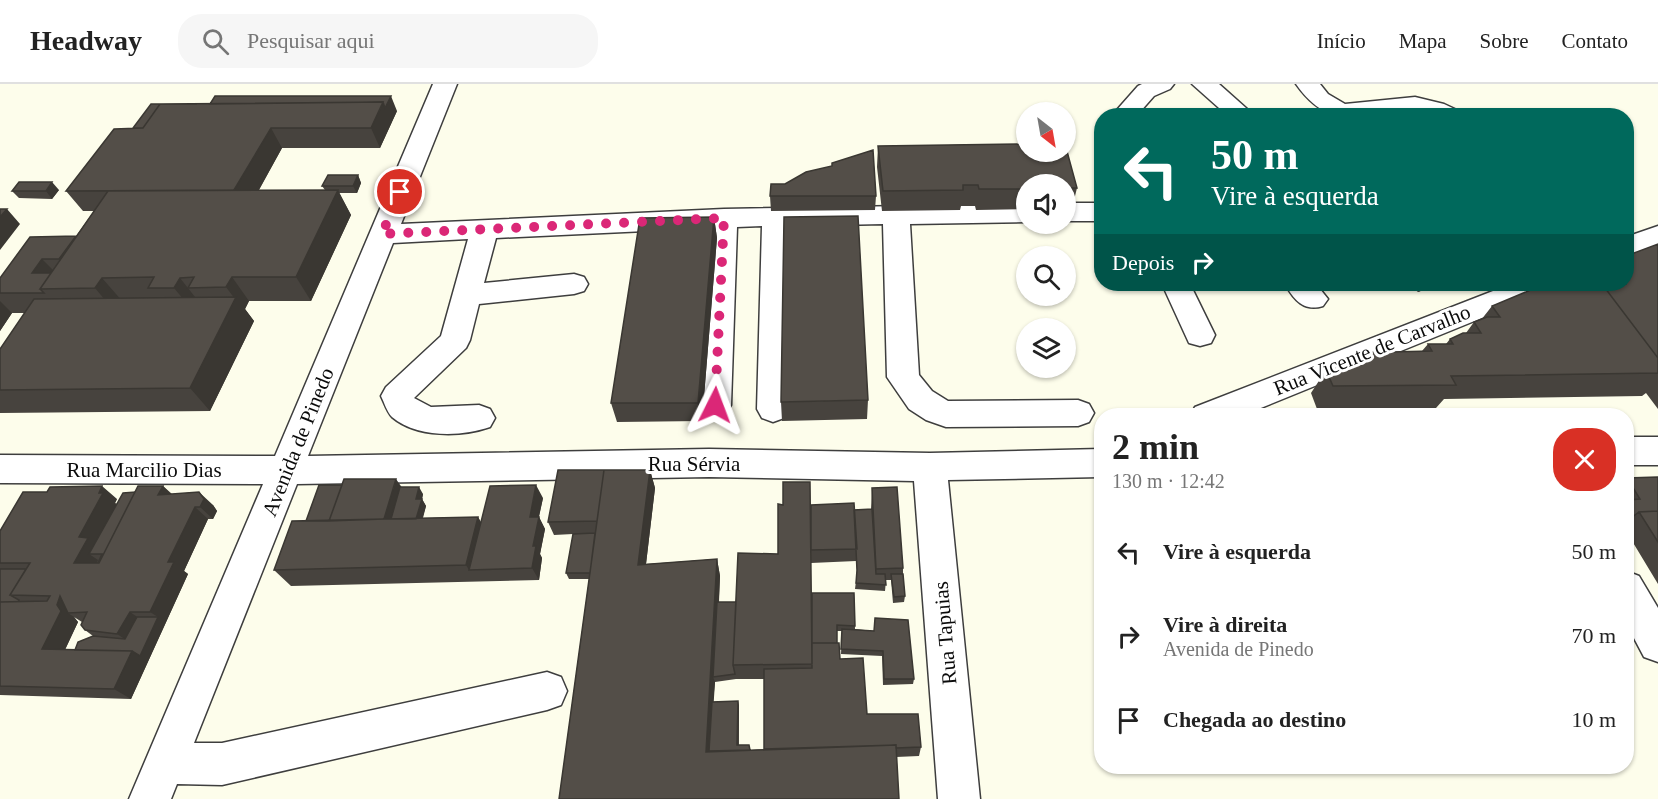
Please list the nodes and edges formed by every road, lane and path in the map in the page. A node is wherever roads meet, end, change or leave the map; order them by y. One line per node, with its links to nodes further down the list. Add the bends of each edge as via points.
1 (445, 84): 17 (street, Avenida de Pinedo)
2 (1162, 84): 5 (street, via 1146,91)
3 (1204, 84): 6 (street)
4 (1308, 84): 7 (street)
5 (1131, 108)
6 (1233, 108)
7 (1331, 108)
8 (1386, 108): 9 (street, via 1408,104)
9 (1433, 108)
10 (1076, 212): 11 (street)
11 (1094, 212)
12 (1016, 213): 13 (street)
13 (896, 215): 14 (street); 28 (street, via 903,377 917,398 946,414)
14 (776, 217): 15 (street); 27 (street)
15 (724, 218): 16 (street); 25 (street)
16 (483, 230): 17 (street); 23 (street)
17 (382, 234): 35 (street, Avenida de Pinedo)
18 (1658, 235): 19 (street)
19 (1634, 245)
20 (574, 284): 23 (street)
21 (1179, 291): 24 (street)
22 (1520, 291): 26 (street, Rua Vicente de Carvalho)
23 (469, 295): 29 (street, via 455,340 447,351 407,382 397,396 402,407 427,420)
24 (1200, 334)
25 (715, 405)
26 (1226, 408)
27 (772, 409)
28 (1078, 413)
29 (479, 418)
30 (1634, 451): 31 (street)
31 (1658, 451)
32 (1094, 463): 33 (street, Rua Sérvia)
33 (930, 467): 35 (street, Rua Sérvia, via 709,463); 40 (street, Rua Tapuias)
34 (0, 469): 35 (street, Rua Marcilio Dias)
35 (288, 470): 39 (street, Avenida de Pinedo)
36 (1634, 602): 37 (street)
37 (1658, 644)
38 (547, 690): 39 (street)
39 (157, 781)
40 (959, 799)

